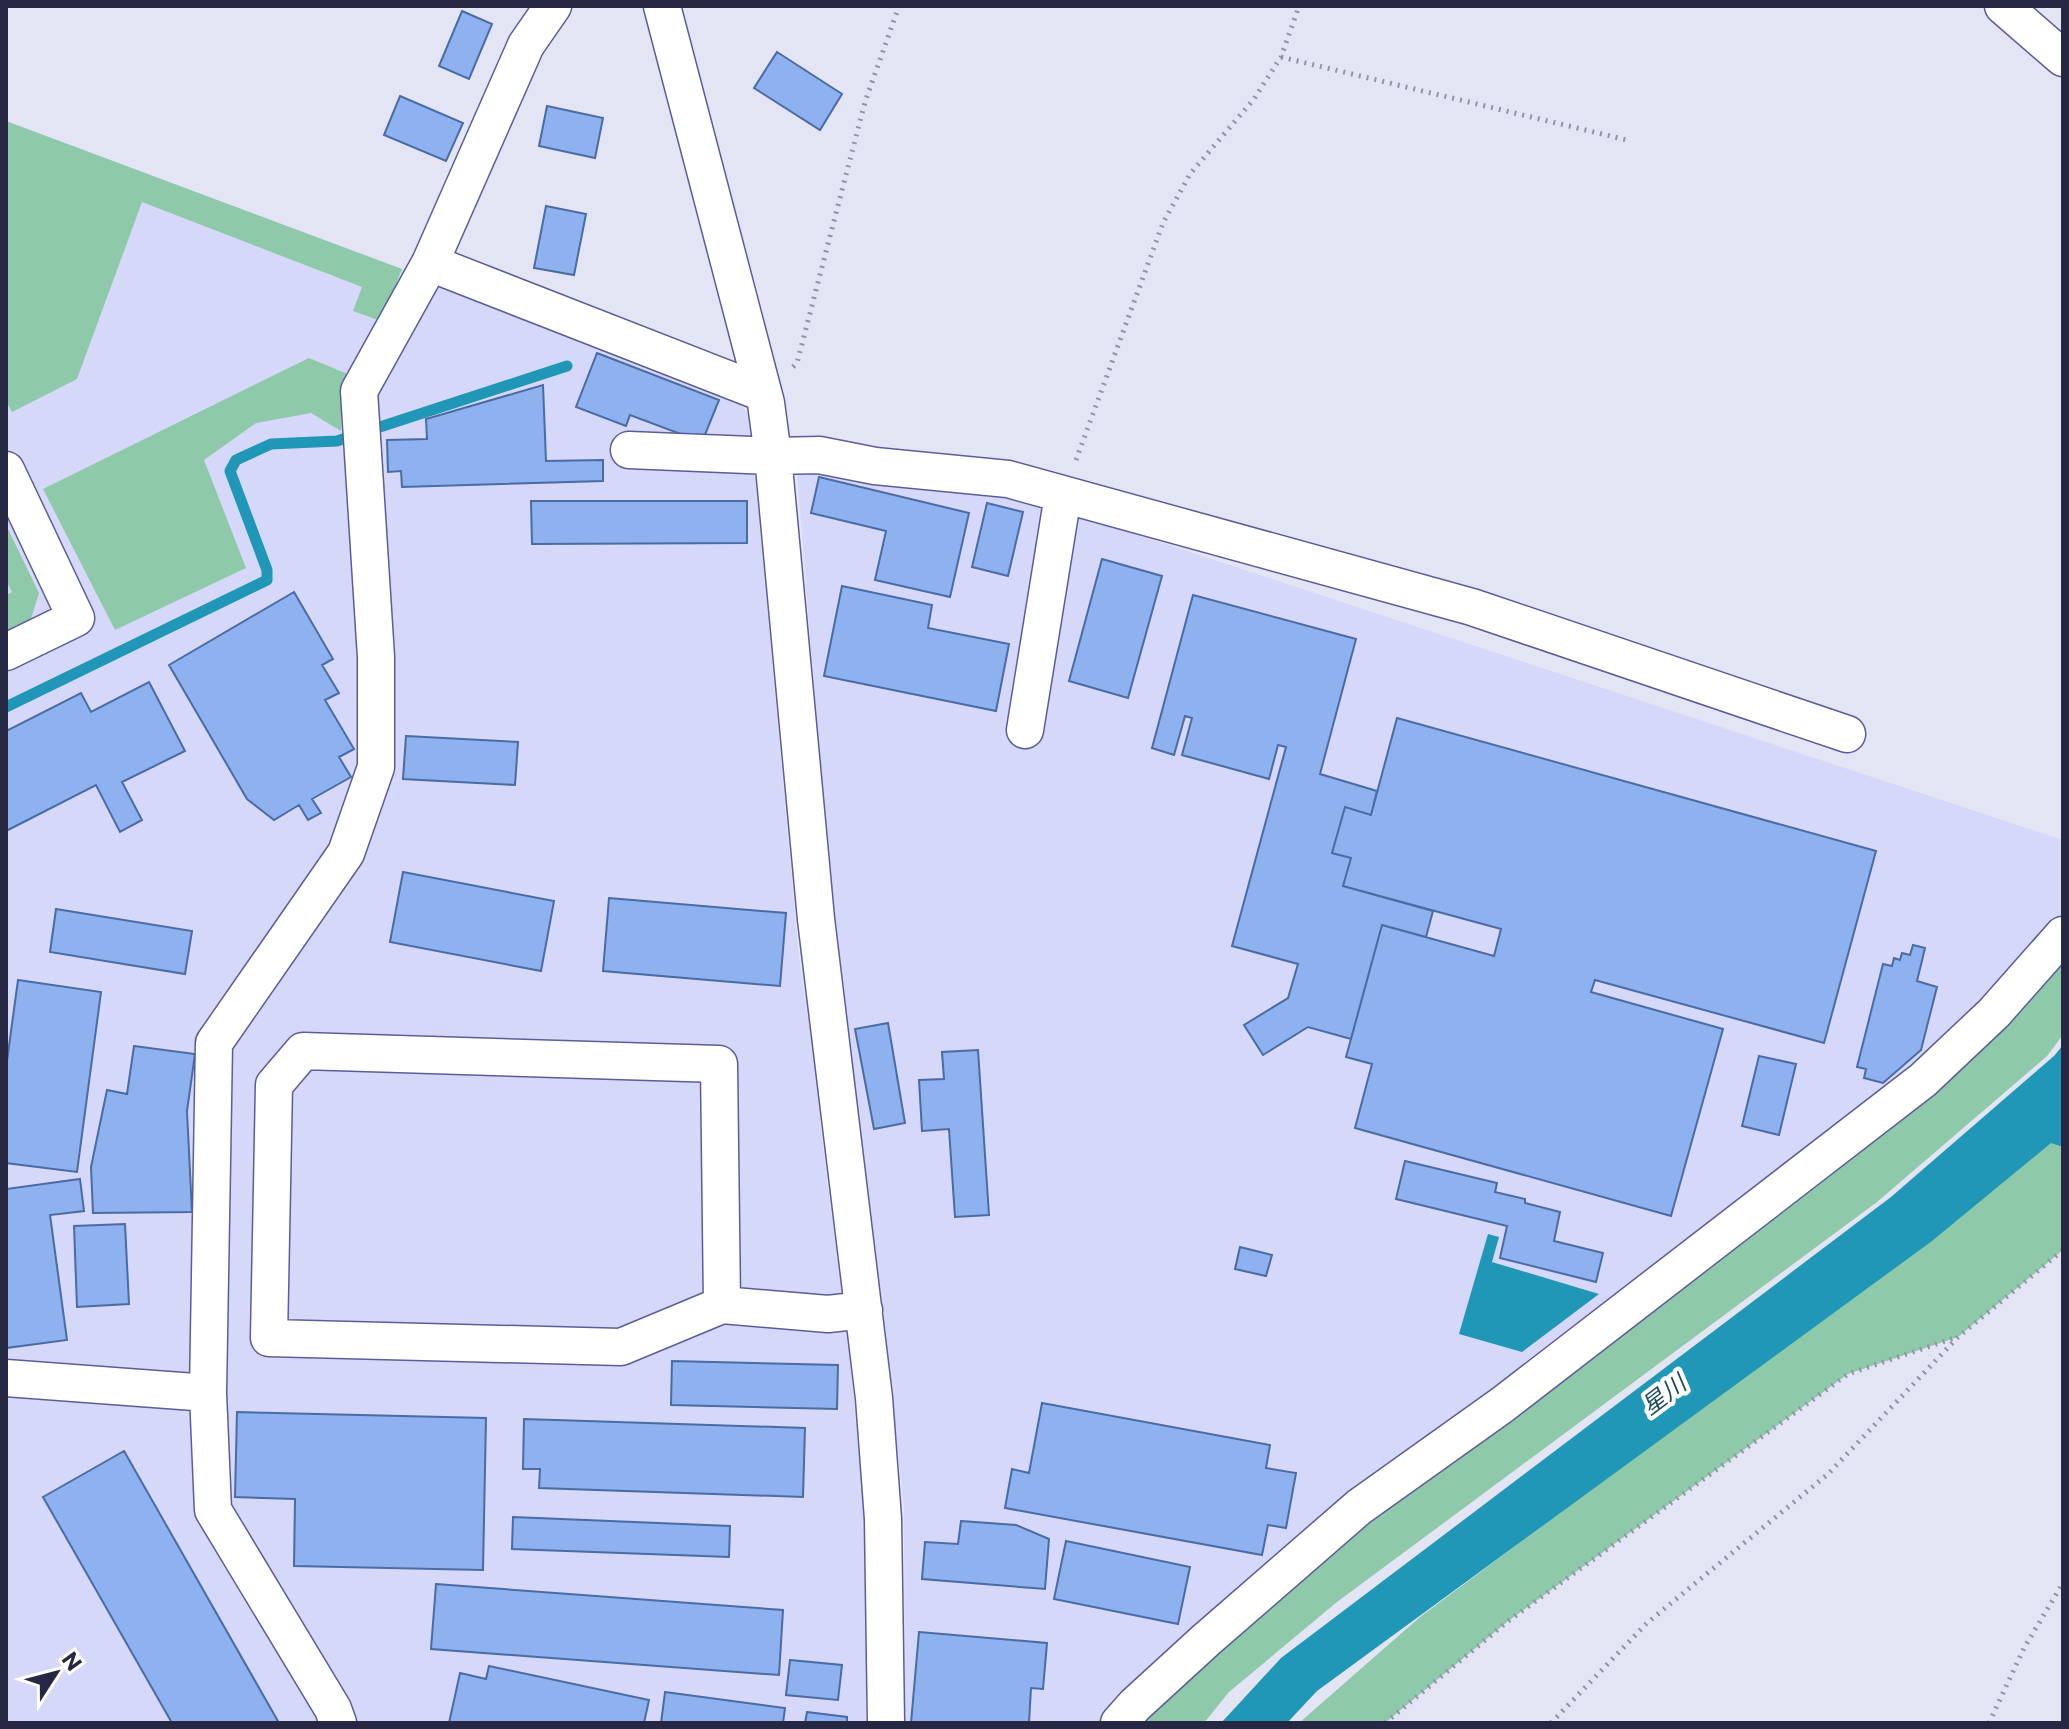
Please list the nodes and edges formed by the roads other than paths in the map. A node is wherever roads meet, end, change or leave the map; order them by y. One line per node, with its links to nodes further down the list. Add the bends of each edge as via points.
1 (553, 6): 5 (street, via 526,45)
2 (662, 6): 6 (street)
3 (2003, 6): 4 (street)
4 (2063, 58)
5 (430, 263): 6 (street); 18 (street, via 359,391 376,657 376,767 346,853 214,1043)
6 (764, 398): 8 (street)
7 (629, 450): 8 (street)
8 (773, 456): 10 (street, via 819,455 1008,479); 16 (street, via 816,919)
9 (6, 470): 11 (street, via 76,618)
10 (1063, 495): 12 (street); 13 (street, via 1472,607)
11 (6, 652)
12 (1025, 730)
13 (1847, 734)
14 (2063, 935): 21 (street, via 1994,1013 1923,1080 1502,1405 1359,1507 1217,1629)
15 (722, 1305): 15 (street, via 719,1064 303,1051 274,1085 269,1338 621,1347); 16 (street, via 828,1314)
16 (864, 1310): 20 (street, via 883,1519)
17 (6, 1378): 18 (street)
18 (208, 1393): 19 (street, via 213,1510)
19 (338, 1723)
20 (886, 1723)
21 (1119, 1723)

